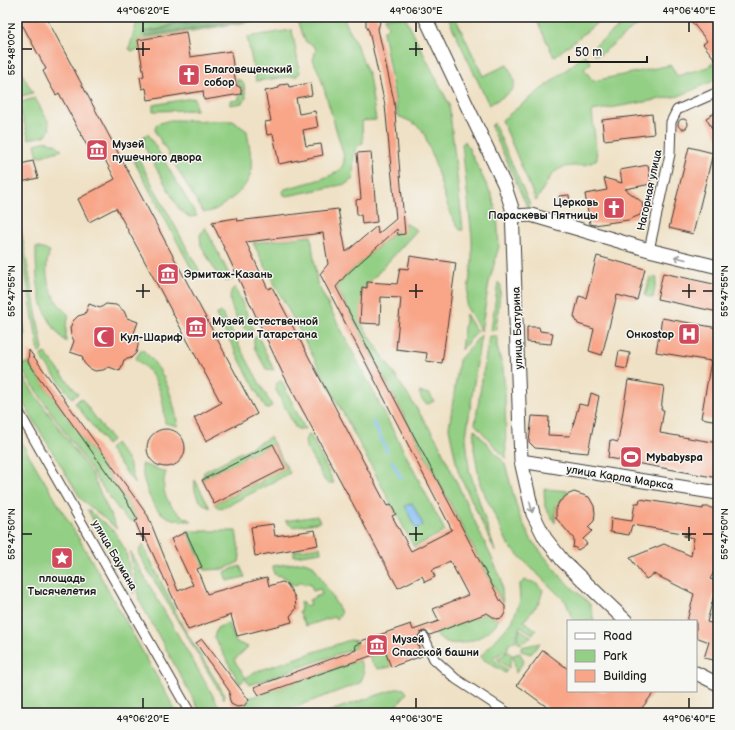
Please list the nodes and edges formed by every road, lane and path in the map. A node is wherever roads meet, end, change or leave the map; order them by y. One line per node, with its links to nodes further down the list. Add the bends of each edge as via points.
1 (426, 17): 3 (main road, улица Батурина, via 504,184)
2 (718, 92): 4 (street, Нагорная улица, via 677,110 671,122 670,154)
3 (514, 216): 4 (main road, via 531,215); 7 (main road, улица Батурина)
4 (649, 250): 5 (main road, one-way to 4)
5 (718, 267)
6 (17, 409): 14 (street, улица Баумана)
7 (521, 465): 8 (main road, улица Карла Маркса); 9 (main road, улица Карла Маркса); 10 (main road, улица Батурина, one-way to 10, via 532,514 545,538 562,561)
8 (718, 493)
9 (718, 500)
10 (625, 620)
11 (424, 637): 15 (street, via 434,659 456,679)
12 (697, 674): 13 (main road)
13 (718, 684)
14 (190, 713)
15 (508, 713)

